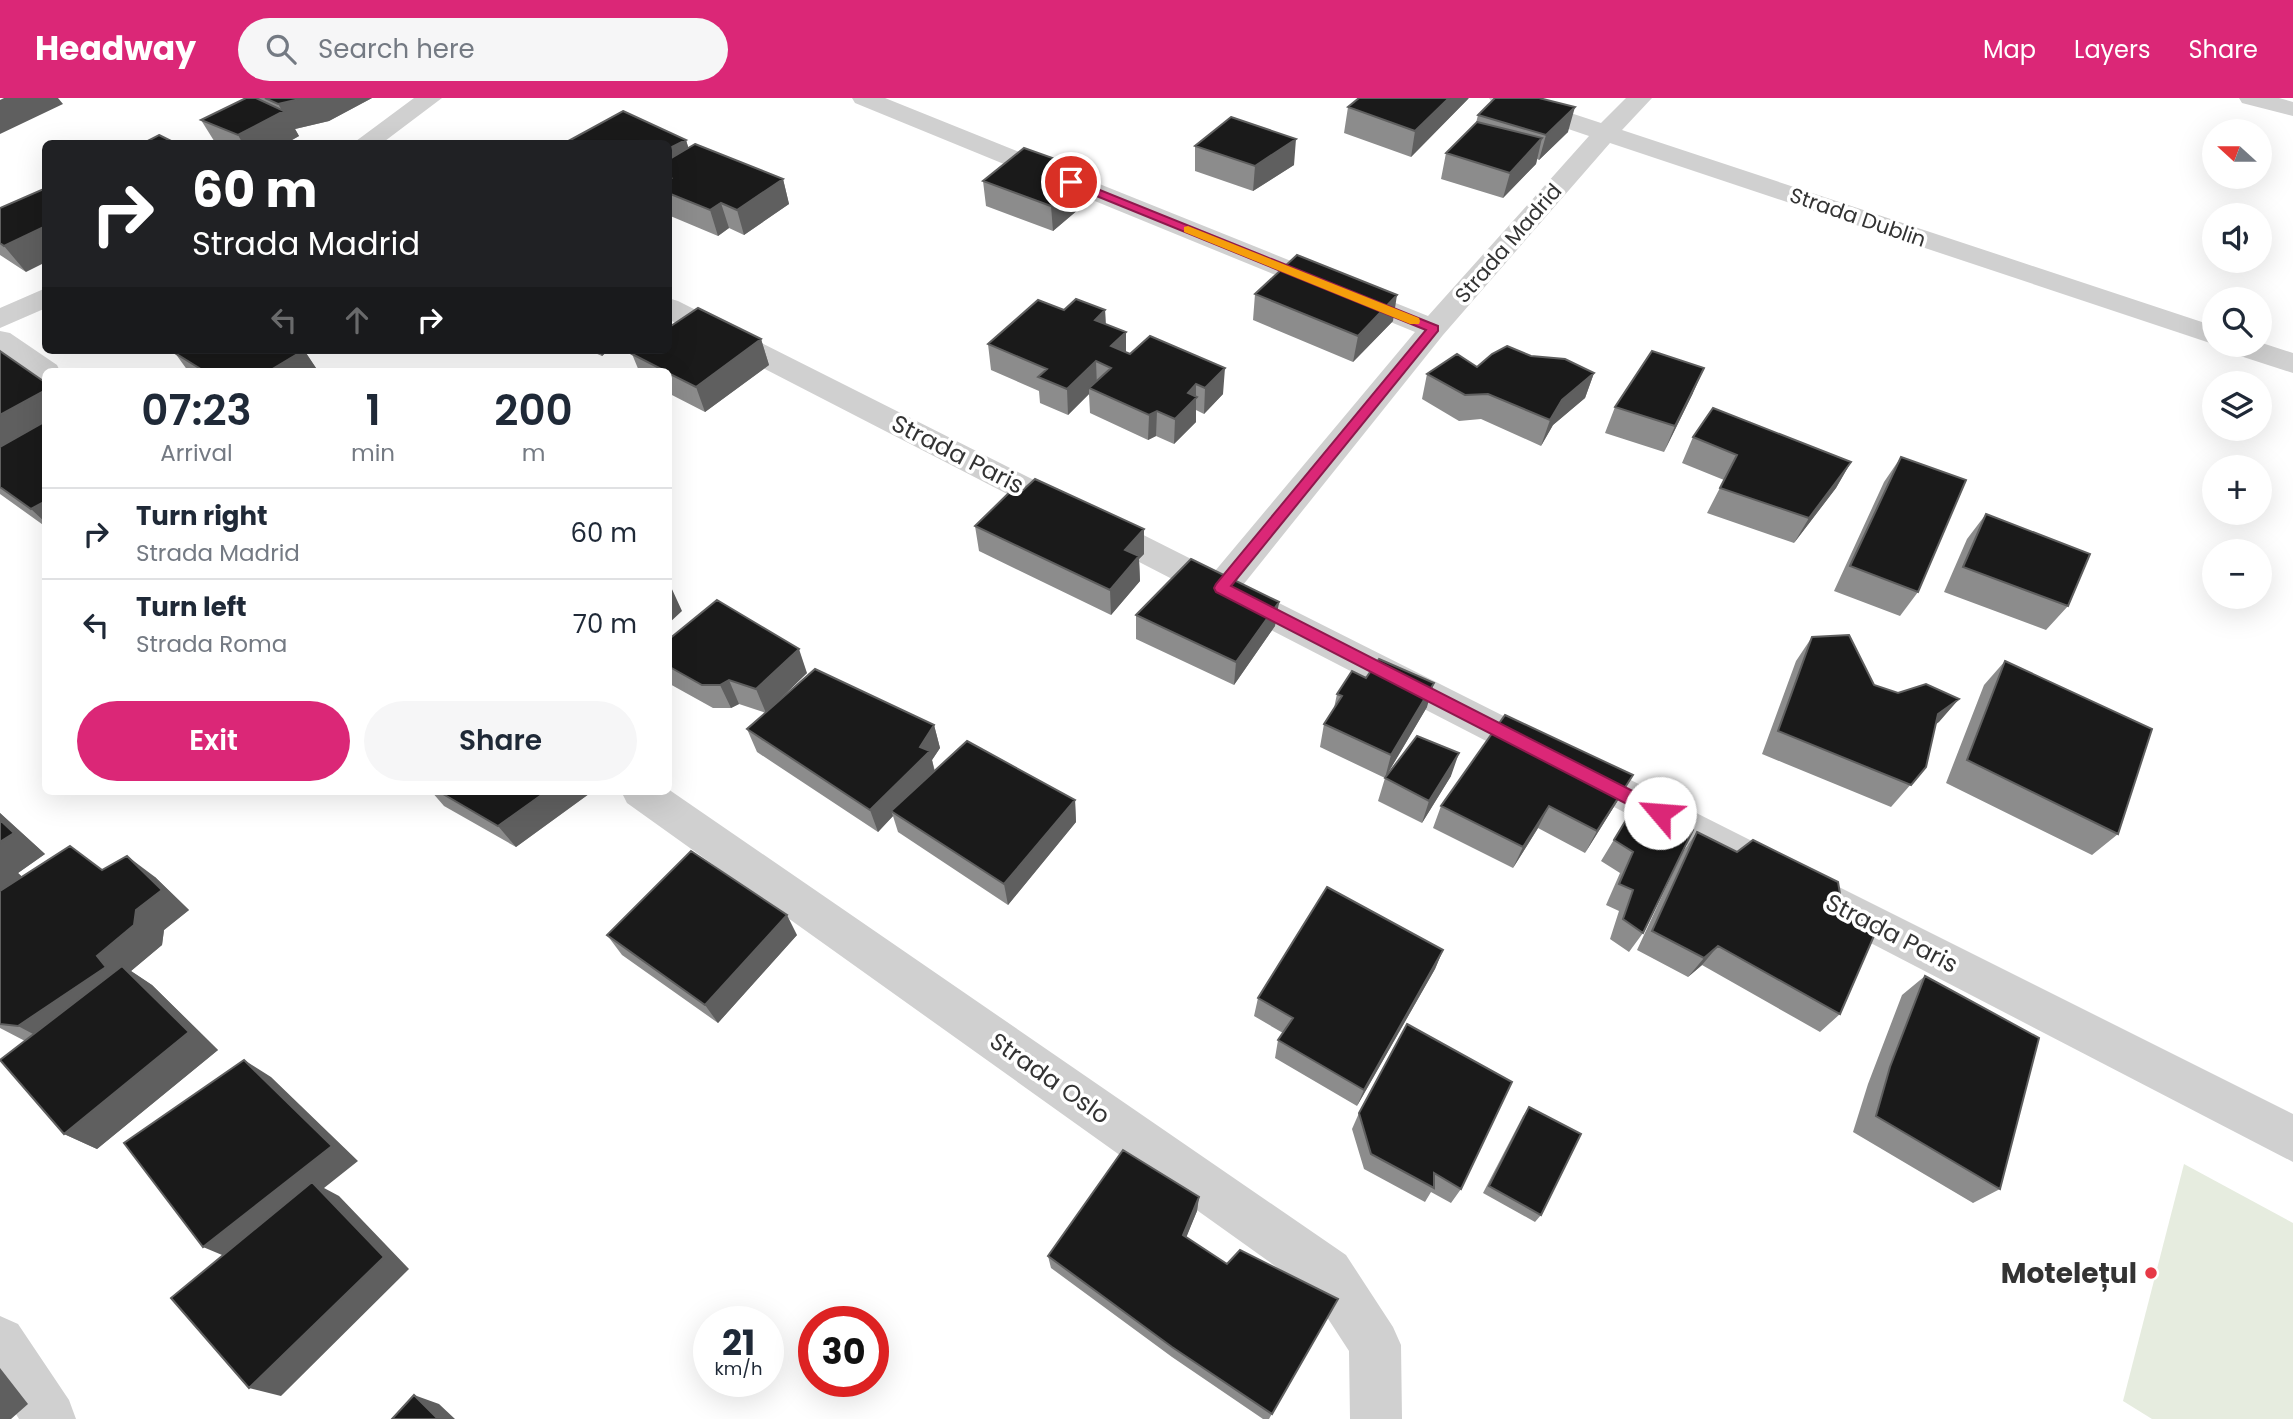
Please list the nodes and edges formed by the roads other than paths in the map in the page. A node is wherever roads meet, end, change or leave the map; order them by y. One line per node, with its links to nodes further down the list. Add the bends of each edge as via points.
1 (427, 98): 8 (street)
2 (864, 98): 12 (street)
3 (1501, 98): 7 (street, Strada Dublin)
4 (1640, 98): 7 (street, Strada Madrid)
5 (2251, 98): 6 (street)
6 (2293, 108)
7 (1606, 132): 12 (street, Strada Madrid); 13 (street, Strada Dublin)
8 (369, 140)
9 (42, 299): 11 (street)
10 (672, 308): 18 (street, Strada Paris)
11 (0, 319)
12 (1433, 329): 18 (street, Strada Madrid)
13 (2202, 333)
14 (0, 340): 17 (street)
15 (2272, 356): 16 (street)
16 (2293, 363)
17 (42, 369)
18 (1221, 588): 20 (street, Strada Paris)
19 (647, 795): 23 (street, Strada Oslo, via 1328,1273 1375,1345)
20 (2293, 1139)
21 (0, 1342): 22 (street)
22 (50, 1419)
23 (1376, 1419)

